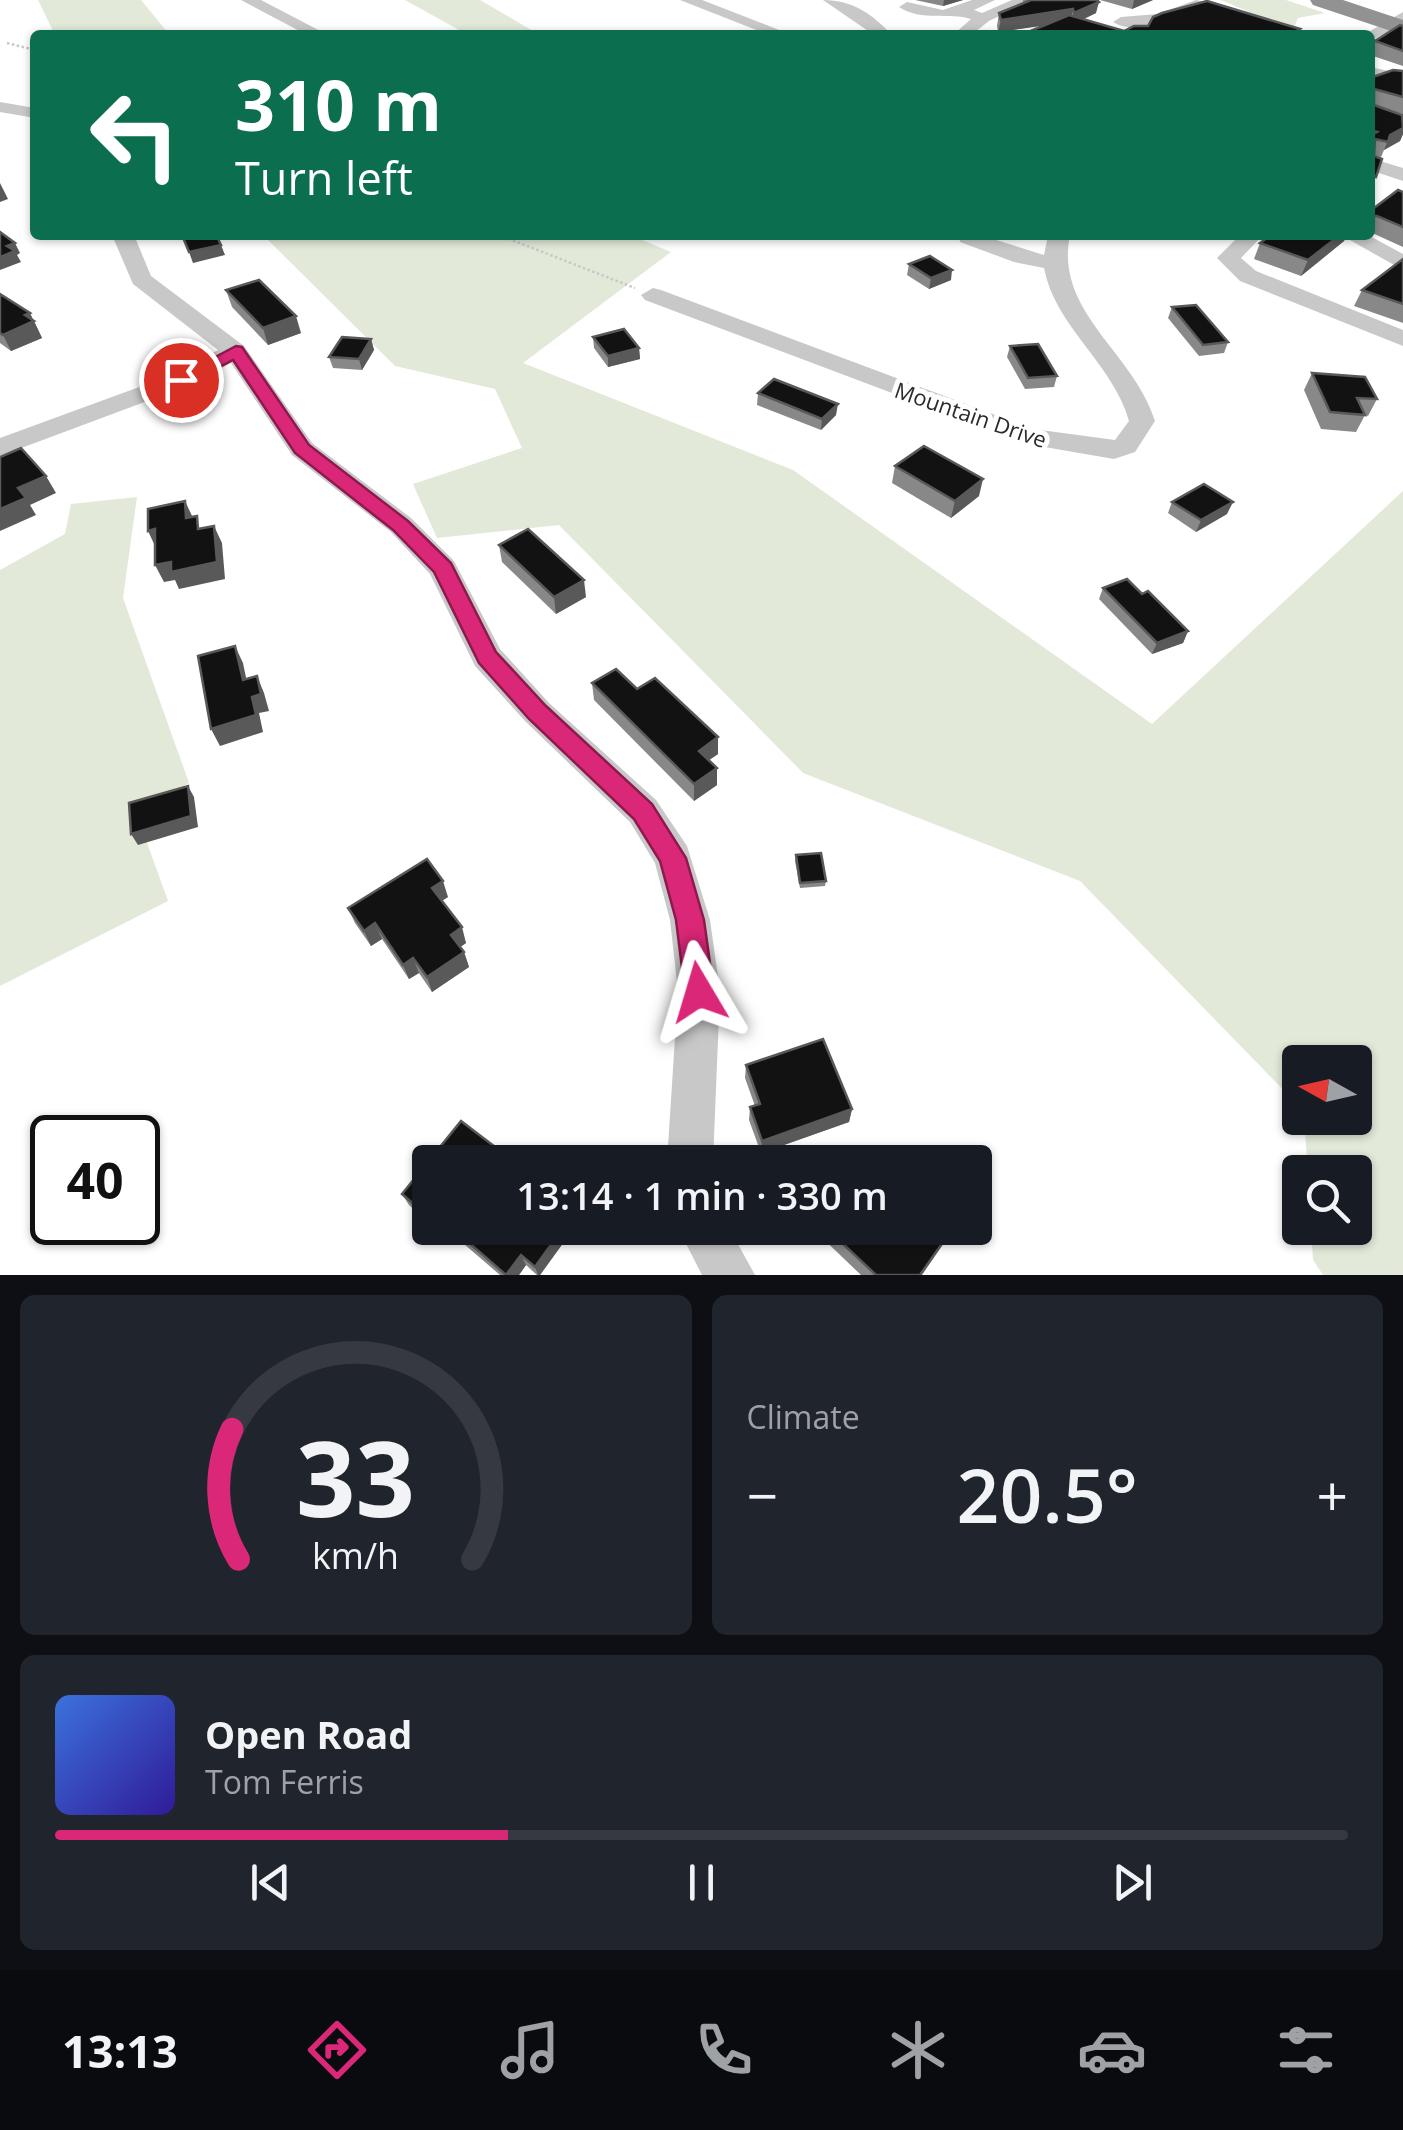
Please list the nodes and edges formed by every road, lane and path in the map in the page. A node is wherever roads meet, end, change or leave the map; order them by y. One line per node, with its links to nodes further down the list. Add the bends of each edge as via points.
1 (249, 0): 17 (street)
2 (688, 0): 14 (street)
3 (831, 0): 19 (street)
4 (987, 0): 13 (street)
5 (1025, 0): 15 (street)
6 (1295, 0): 22 (highway)
7 (1320, 0): 16 (highway)
8 (1340, 0): 16 (highway)
9 (1198, 1): 12 (street); 21 (street, via 1160,20 1115,18)
10 (755, 4): 14 (street)
11 (907, 7): 13 (street, via 944,15)
12 (1219, 8)
13 (960, 10): 15 (street)
14 (727, 14): 18 (street)
15 (983, 18): 20 (street)
16 (1400, 22): 23 (street)
17 (310, 30)
18 (770, 30)
19 (878, 30)
20 (967, 30)
21 (1138, 30)
22 (1338, 30)
23 (1375, 34)
24 (6, 43): 25 (path)
25 (30, 49)
26 (1375, 73): 27 (street)
27 (1403, 79)
28 (0, 107): 29 (street)
29 (30, 112)
30 (1375, 166): 31 (street)
31 (1403, 175)
32 (124, 240): 41 (street, via 141,279)
33 (513, 240): 39 (path)
34 (978, 240): 37 (street, via 1022,257)
35 (1247, 240): 40 (street, via 1228,258 1248,276)
36 (1361, 240): 38 (street)
37 (1056, 246): 39 (street, Mountain Drive, via 1054,272 1070,305 1140,401 1142,422 1114,451 1027,436)
38 (1403, 263)
39 (653, 295)
40 (1403, 338)
41 (236, 351): 42 (street, via 181,380); 43 (street, via 302,449 401,526 443,568 488,657 643,811 672,858 690,920 699,992)
42 (0, 448)
43 (691, 1145)
44 (712, 1245): 45 (street)
45 (730, 1275)

